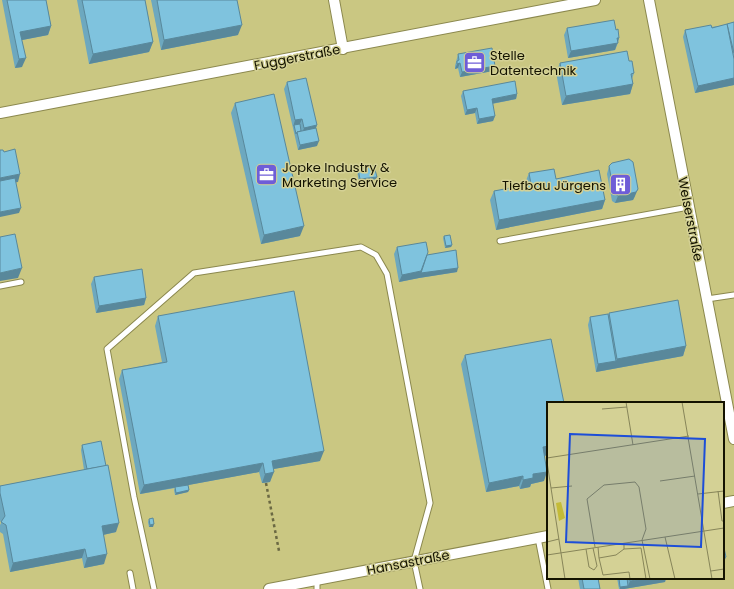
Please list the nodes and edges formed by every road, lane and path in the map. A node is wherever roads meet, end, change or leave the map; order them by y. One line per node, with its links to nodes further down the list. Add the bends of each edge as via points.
1 (334, 0): 4 (street)
2 (595, 0): 4 (street, Fuggerstraße)
3 (649, 0): 6 (street, Welserstraße)
4 (343, 49): 5 (street, Fuggerstraße)
5 (0, 114)
6 (689, 207): 7 (lane); 11 (street, Welserstraße)
7 (500, 241)
8 (21, 282): 9 (lane)
9 (0, 286)
10 (734, 295): 11 (lane)
11 (707, 299): 12 (street, Welserstraße)
12 (734, 439)
13 (266, 483): 17 (path)
14 (734, 501): 15 (street)
15 (724, 503)
16 (543, 537): 18 (street, Hansastraße); 21 (lane)
17 (279, 551)
18 (414, 561): 22 (street, Hansastraße); 24 (lane, via 430,503 387,274 376,255 361,247 194,273 107,349); 26 (lane)
19 (130, 573): 23 (lane)
20 (547, 579): 27 (lane)
21 (547, 579)
22 (317, 584): 25 (street, Hansastraße)
23 (132, 589)
24 (154, 589)
25 (269, 589)
26 (420, 589)
27 (548, 589)

